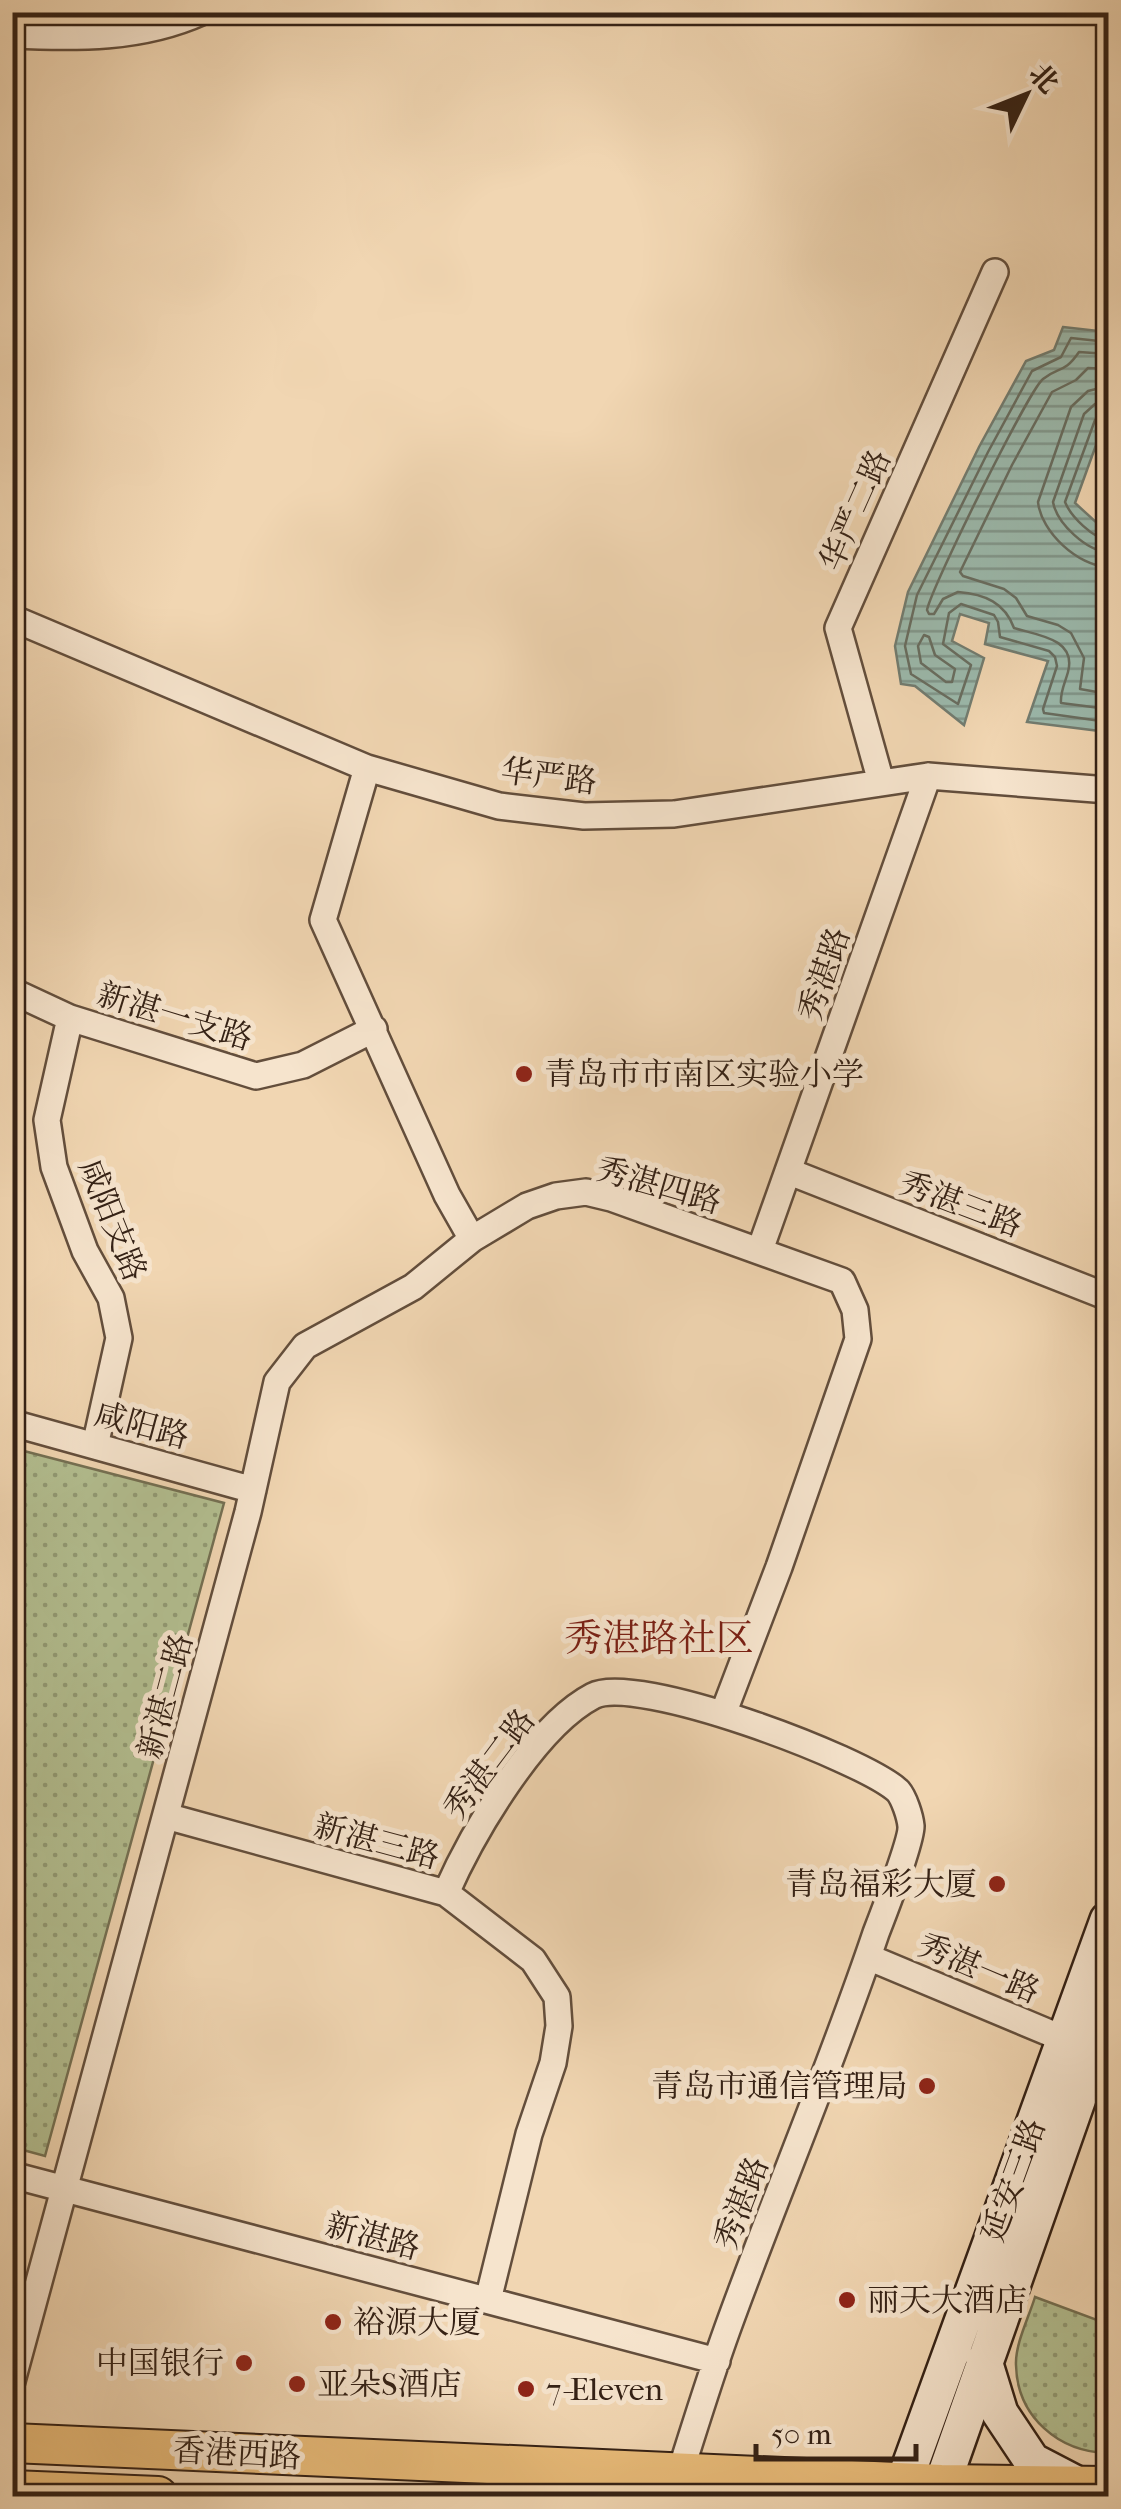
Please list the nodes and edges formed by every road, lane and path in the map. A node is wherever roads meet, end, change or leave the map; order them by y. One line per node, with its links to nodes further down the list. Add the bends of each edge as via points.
1 (200, 12): 2 (street, via 91,38)
2 (12, 35)
3 (995, 272): 7 (street, 华严二路, via 838,628)
4 (12, 618): 5 (street, 华严路)
5 (366, 768): 7 (street, 华严路, via 498,806 584,816 674,814); 11 (street, via 323,920)
6 (928, 776): 7 (street, 华严路); 8 (street, 华严路); 12 (street, 秀湛路)
7 (881, 782)
8 (1108, 790)
9 (12, 991): 10 (street, 新湛一支路)
10 (70, 1018): 11 (street, 新湛一支路, via 256,1076 303,1066); 18 (street, 咸阳支路, via 47,1120 54,1166 111,1298 119,1338)
11 (374, 1029): 13 (street)
12 (790, 1172): 14 (street, 秀湛路); 16 (street, 秀湛三路)
13 (472, 1238): 14 (street, 秀湛四路, via 527,1206 586,1192); 15 (street, 秀湛四路)
14 (760, 1250): 20 (street, 秀湛四路, via 842,1281 858,1339)
15 (413, 1287): 19 (street, 新湛二路, via 305,1346 277,1382)
16 (1108, 1297)
17 (12, 1423): 18 (street, 咸阳路)
18 (95, 1446): 19 (street, 咸阳路)
19 (253, 1490): 21 (street, 新湛二路)
20 (723, 1714): 22 (street, 秀湛二路, via 638,1694 597,1693 541,1741 467,1848); 24 (street, 秀湛路, via 864,1767 901,1794 912,1828)
21 (166, 1816): 22 (street, 新湛三路); 28 (street, 新湛二路)
22 (446, 1894): 29 (street, 新湛三路, via 533,1960 556,1997 554,2063 529,2134)
23 (1108, 1920): 26 (main road, 延安三路)
24 (868, 1957): 26 (street, 秀湛一路); 30 (street, 秀湛路)
25 (1108, 2013): 31 (main road, 延安三路)
26 (1064, 2039): 36 (main road, 延安三路)
27 (12, 2175): 28 (street, 新湛路)
28 (66, 2189): 29 (street, 新湛路); 32 (street, 新湛二路)
29 (488, 2300): 30 (street, 新湛路)
30 (717, 2361): 34 (street, 秀湛路)
31 (984, 2361): 35 (main road, via 1000,2413 1032,2461); 38 (main road, 延安三路)
32 (12, 2382)
33 (12, 2443): 34 (main road, 香港西路)
34 (680, 2473): 36 (main road, 香港西路)
35 (1094, 2486): 38 (main road, 香港西路)
36 (901, 2488): 38 (main road, 香港西路)
37 (12, 2490): 39 (main road, 香港西路)
38 (940, 2490)
39 (158, 2496)

